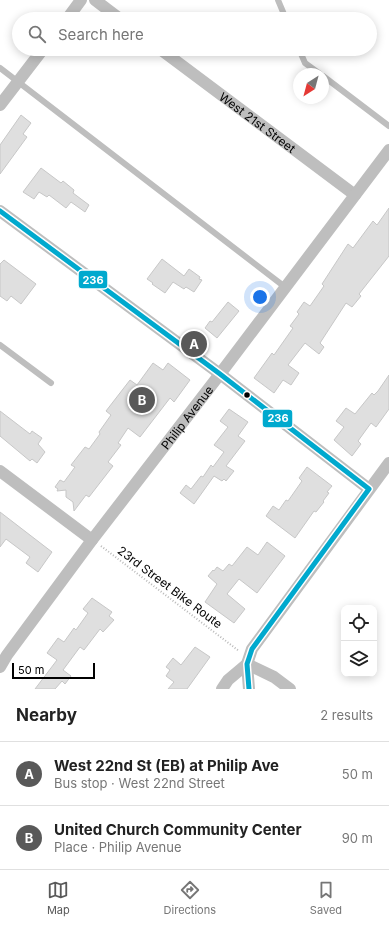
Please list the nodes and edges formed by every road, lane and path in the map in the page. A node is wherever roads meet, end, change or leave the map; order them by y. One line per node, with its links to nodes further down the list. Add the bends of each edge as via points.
1 (82, 0): 4 (street)
2 (95, 0): 5 (street)
3 (278, 0): 6 (lane)
4 (72, 12)
5 (111, 12)
6 (283, 12)
7 (37, 56): 13 (street)
8 (169, 56): 17 (street, West 21st Street)
9 (302, 56): 11 (lane)
10 (0, 68): 13 (lane)
11 (312, 68)
12 (329, 81): 15 (lane)
13 (17, 82): 14 (street); 19 (lane)
14 (0, 105)
15 (389, 126)
16 (389, 150): 17 (street, Philip Avenue)
17 (355, 195): 19 (street, Philip Avenue)
18 (0, 211): 21 (street)
19 (285, 287): 21 (street, Philip Avenue)
20 (0, 345): 22 (lane)
21 (220, 374): 25 (street); 26 (street, Philip Avenue)
22 (51, 383)
23 (389, 462): 25 (street)
24 (0, 471): 26 (street)
25 (369, 489): 29 (street, via 252,649)
26 (92, 540): 27 (path, 23rd Street Bike Route); 28 (street, Philip Avenue)
27 (238, 650)
28 (3, 652): 30 (street, Philip Avenue)
29 (247, 664): 31 (street, via 228,680); 32 (street); 33 (street, via 274,677)
30 (0, 667)
31 (222, 689)
32 (249, 689)
33 (290, 689)

